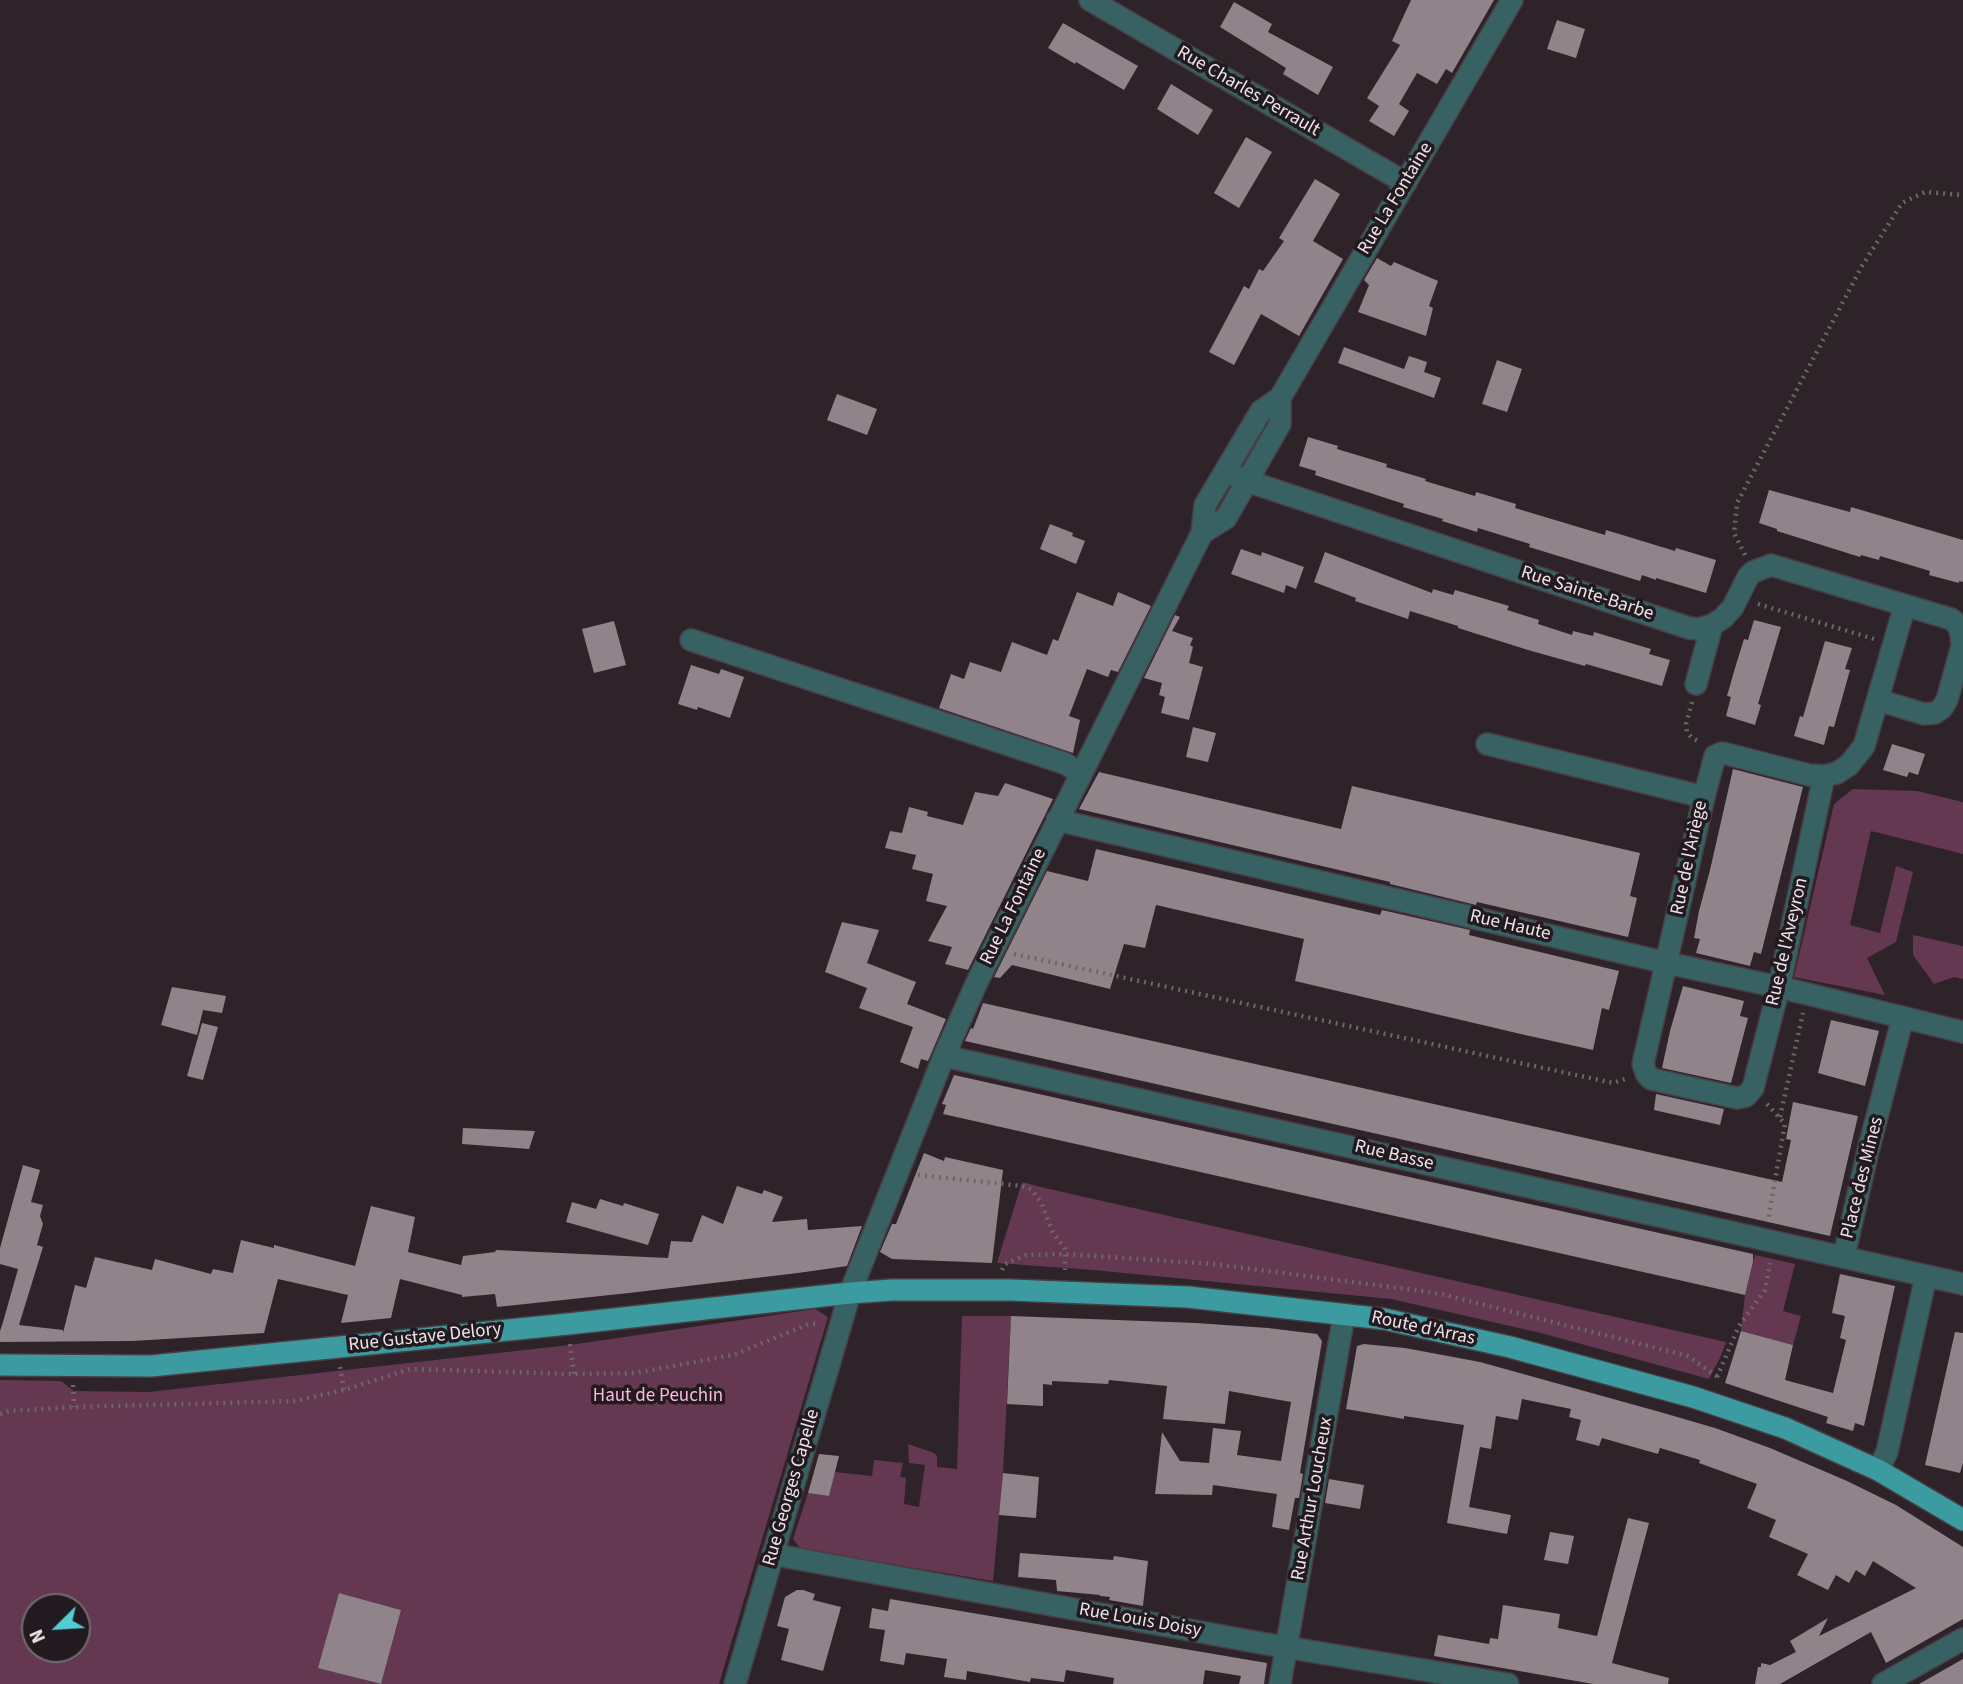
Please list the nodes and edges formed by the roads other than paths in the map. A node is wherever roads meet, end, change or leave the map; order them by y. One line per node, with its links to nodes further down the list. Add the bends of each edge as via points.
1 (1090, 0): 3 (street, Rue Charles Perrault)
2 (1512, 0): 3 (street, Rue La Fontaine)
3 (1406, 183): 4 (street, Rue La Fontaine)
4 (1280, 398): 5 (street, Rue La Fontaine, via 1261,411); 6 (street, Rue La Fontaine, via 1280,424)
5 (1225, 472): 6 (street, Rue Sainte-Barbe); 7 (street, Rue La Fontaine, via 1205,505)
6 (1247, 481): 7 (street, Rue La Fontaine, via 1226,518); 9 (street, Rue Sainte-Barbe, via 1689,628)
7 (1202, 533): 14 (street, Rue La Fontaine)
8 (1905, 605): 9 (street, via 1771,565 1748,577 1733,607); 12 (street); 12 (street, via 1958,625 1962,646 1947,700 1935,713 1924,714)
9 (1712, 625): 11 (street)
10 (691, 640): 14 (street, via 1064,763)
11 (1696, 684)
12 (1878, 700): 15 (street, via 1857,756 1837,773)
13 (1487, 744): 16 (street)
14 (1081, 773): 17 (street, Rue La Fontaine)
15 (1824, 776): 16 (street, Rue de l'Ariège, via 1717,754); 19 (street, Rue de l'Aveyron)
16 (1704, 797): 18 (street, Rue de l'Ariège)
17 (1057, 820): 18 (street, Rue Haute); 22 (street, Rue La Fontaine)
18 (1667, 964): 19 (street, Rue Haute); 23 (street, Rue de l'Ariège, via 1643,1064 1646,1073 1651,1079)
19 (1779, 988): 20 (street, Rue Haute); 23 (street, Rue de l'Aveyron)
20 (1903, 1017): 21 (street, Rue Haute); 24 (street, Place des Mines)
21 (1963, 1032)
22 (944, 1056): 24 (street, Rue Basse); 27 (street, Rue La Fontaine)
23 (1745, 1093)
24 (1844, 1256): 25 (street, Place des Mines)
25 (1926, 1276): 26 (street, Place des Mines); 30 (street, via 1887,1452)
26 (1963, 1284)
27 (850, 1293): 28 (main road, Route d'Arras, via 1010,1290 1188,1297); 29 (main road, Rue Gustave Delory, via 151,1366); 32 (street, Rue Georges Capelle)
28 (1344, 1315): 30 (main road, Route d'Arras, via 1384,1319 1510,1347 1693,1396 1785,1427); 34 (street, Rue Arthur Loucheux)
29 (0, 1365)
30 (1878, 1471): 31 (main road, Route d'Arras)
31 (1963, 1520)
32 (773, 1553): 34 (street, Rue Louis Doisy); 35 (street, Rue Georges Capelle)
33 (1963, 1639): 38 (street)
34 (1287, 1647): 36 (street, Rue Arthur Loucheux); 37 (street, Rue Louis Doisy)
35 (735, 1684)
36 (1280, 1684)
37 (1508, 1684)
38 (1883, 1684)

